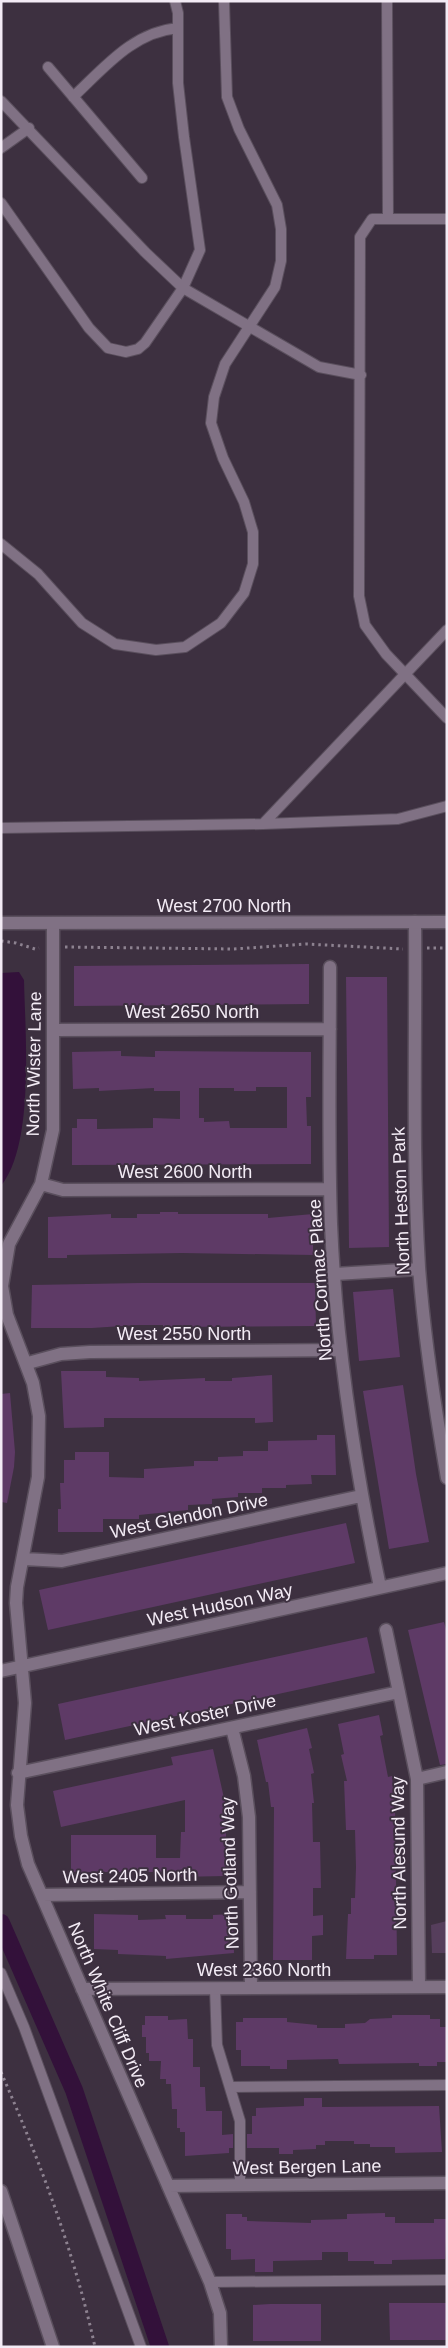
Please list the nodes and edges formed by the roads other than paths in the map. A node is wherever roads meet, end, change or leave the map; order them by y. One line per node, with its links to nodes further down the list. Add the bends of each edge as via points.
1 (175, 1): 4 (lane)
2 (224, 1): 15 (lane, via 227,97 239,129 278,205 281,228 281,261 275,287)
3 (387, 1): 12 (lane)
4 (178, 28): 6 (lane, via 153,32 133,43); 14 (lane, via 178,83 200,250)
5 (48, 67): 6 (lane)
6 (73, 97): 10 (lane)
7 (1, 101): 8 (lane)
8 (29, 128): 9 (lane); 14 (lane)
9 (1, 148)
10 (142, 178)
11 (1, 203): 14 (lane, via 89,328 108,348 126,352 138,349 162,321)
12 (388, 219): 13 (lane); 16 (lane, via 372,219 360,237)
13 (447, 219)
14 (183, 288): 15 (lane)
15 (250, 328): 16 (lane, via 320,367); 17 (lane, via 225,364 214,397 211,423 253,532 253,564 244,593 220,623 185,647 156,650 115,644 82,624 38,574)
16 (361, 375): 19 (lane, via 359,596 365,625)
17 (1, 544)
18 (447, 630): 19 (lane)
19 (403, 674): 20 (lane); 22 (lane)
20 (447, 718)
21 (447, 806): 22 (lane, via 398,819)
22 (263, 824): 23 (lane)
23 (1, 828)
24 (415, 922): 25 (street, West 2700 North); 27 (street, West 2700 North); 33 (street, North Heston Park, via 415,1186)
25 (447, 922)
26 (1, 924): 27 (street, West 2700 North)
27 (53, 925): 30 (street, North Wister Lane)
28 (330, 967): 29 (street, North Cormac Place)
29 (330, 1029): 30 (street, West 2650 North); 32 (street, North Cormac Place)
30 (54, 1030): 31 (street, North Wister Lane, via 53,1130)
31 (41, 1184): 32 (street, West 2600 North, via 63,1190); 36 (street, North Wister Lane, via 9,1244 2,1286 7,1315)
32 (330, 1189): 34 (street, North Cormac Place)
33 (420, 1269): 34 (street); 37 (street, North Heston Park, via 434,1398)
34 (335, 1274): 35 (street, North Cormac Place)
35 (341, 1350): 36 (street, West 2550 North, via 90,1352 61,1354); 38 (street, North Cormac Place)
36 (28, 1363): 39 (street, North Wister Lane, via 39,1416 40,1458)
37 (447, 1478)
38 (361, 1496): 39 (street, West Glendon Drive, via 62,1561); 41 (street, North Cormac Place)
39 (24, 1559): 43 (street, North Wister Lane, via 16,1603)
40 (447, 1573): 41 (street, West Hudson Way)
41 (380, 1587): 43 (street, West Hudson Way)
42 (386, 1630): 45 (street, North Alesund Way)
43 (24, 1666): 44 (street, West Hudson Way); 48 (street, North White Cliff Drive, via 25,1702)
44 (1, 1671)
45 (398, 1692): 46 (street, West Koster Drive); 49 (street, North Alesund Way)
46 (232, 1728): 48 (street, West Koster Drive); 50 (street, North Gotland Way, via 247,1796)
47 (447, 1772): 49 (street)
48 (18, 1773): 51 (street, North White Cliff Drive, via 17,1805 21,1836 28,1864)
49 (417, 1779): 53 (street, North Alesund Way)
50 (250, 1892): 51 (street, West 2405 North); 56 (street, North Gotland Way)
51 (42, 1895): 57 (street, North White Cliff Drive)
52 (1, 1973): 67 (lane, via 24,2027)
53 (419, 1987): 54 (street, West 2360 North); 56 (street, West 2360 North)
54 (447, 1987)
55 (214, 1988): 56 (street, West 2360 North); 57 (street, West 2360 North); 59 (lane, via 217,2045)
56 (251, 1988)
57 (82, 1989): 62 (street, North White Cliff Drive)
58 (447, 2084): 59 (lane)
59 (230, 2087): 61 (lane, via 240,2121)
60 (447, 2183): 61 (street, West Bergen Lane)
61 (240, 2185): 62 (street, West Bergen Lane)
62 (168, 2186): 65 (street, North White Cliff Drive)
63 (1, 2191): 66 (street)
64 (447, 2280): 65 (lane)
65 (210, 2282): 68 (street, North White Cliff Drive, via 220,2313)
66 (53, 2347)
67 (141, 2347)
68 (221, 2347)

